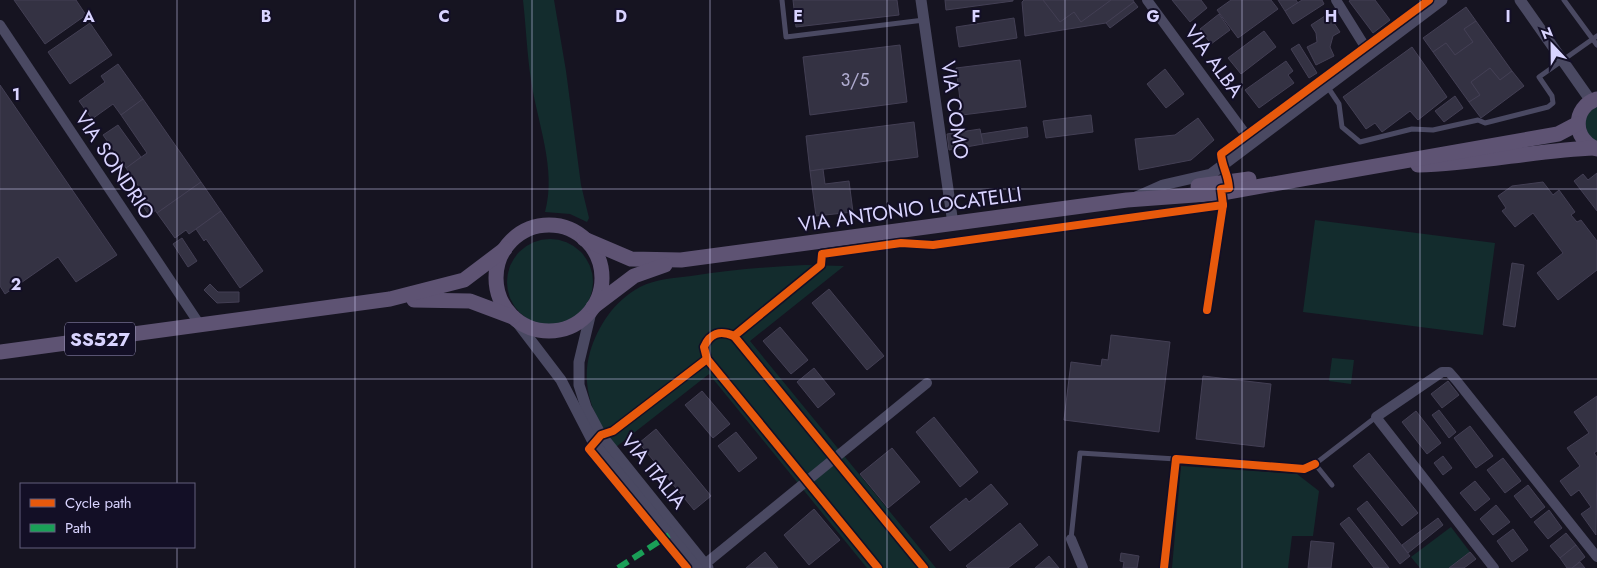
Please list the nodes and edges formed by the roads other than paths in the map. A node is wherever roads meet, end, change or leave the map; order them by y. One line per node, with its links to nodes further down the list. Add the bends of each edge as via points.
1 (782, 0): 8 (lane, via 786,37)
2 (921, 0): 8 (street, VIA COMO)
3 (1147, 0): 17 (street, VIA ALBA)
4 (1336, 0): 12 (street)
5 (1442, 0): 12 (street)
6 (1520, 0): 13 (street)
7 (1564, 0): 10 (lane)
8 (924, 20): 21 (street, VIA COMO)
9 (0, 25): 28 (street, VIA SONDRIO)
10 (1595, 37): 11 (lane); 13 (lane)
11 (1597, 45)
12 (1370, 52): 14 (street)
13 (1563, 60): 14 (lane, via 1539,77 1552,96 1553,103 1548,107 1485,123 1478,120 1433,130 1412,129 1360,142 1342,127 1339,104); 15 (street)
14 (1327, 85): 17 (street)
15 (1594, 100): 16 (main road, via 1581,110)
16 (1577, 124): 18 (main road, via 1580,136); 19 (main road, VIA ANTONIO LOCATELLI, via 1558,134)
17 (1252, 143): 20 (street, via 1211,174 1163,185)
18 (1596, 149): 19 (main road, VIA ANTONIO LOCATELLI, via 1570,149 1434,165)
19 (1381, 166): 20 (main road, VIA ANTONIO LOCATELLI, via 1222,193)
20 (1128, 200): 21 (main road, VIA ANTONIO LOCATELLI)
21 (953, 224): 24 (main road, VIA ANTONIO LOCATELLI)
22 (584, 239): 23 (main road, via 566,228 543,226 523,232); 24 (main road, VIA ANTONIO LOCATELLI, via 631,258); 26 (main road, via 595,253 601,271 600,290)
23 (505, 249): 25 (main road, via 464,280); 27 (main road, via 498,265 496,283 501,301)
24 (681, 260): 26 (main road, VIA ANTONIO LOCATELLI, via 634,276)
25 (390, 299): 27 (main road, via 470,301); 28 (main road)
26 (592, 308): 27 (main road, via 575,324 553,331 530,328); 36 (street, VIA ITALIA, via 579,362 579,385 586,407 601,435)
27 (513, 317): 36 (street, VIA ITALIA, via 556,372 593,442 660,524)
28 (200, 325): 29 (main road, SS527)
29 (0, 352)
30 (928, 383): 36 (street)
31 (1376, 417): 33 (lane, via 1315,464); 35 (street, via 1435,376 1449,372); 38 (street)
32 (1176, 458): 34 (lane, via 1080,453)
33 (1332, 485)
34 (1071, 539): 37 (street)
35 (1597, 558)
36 (704, 567)
37 (1083, 568)
38 (1494, 568)

